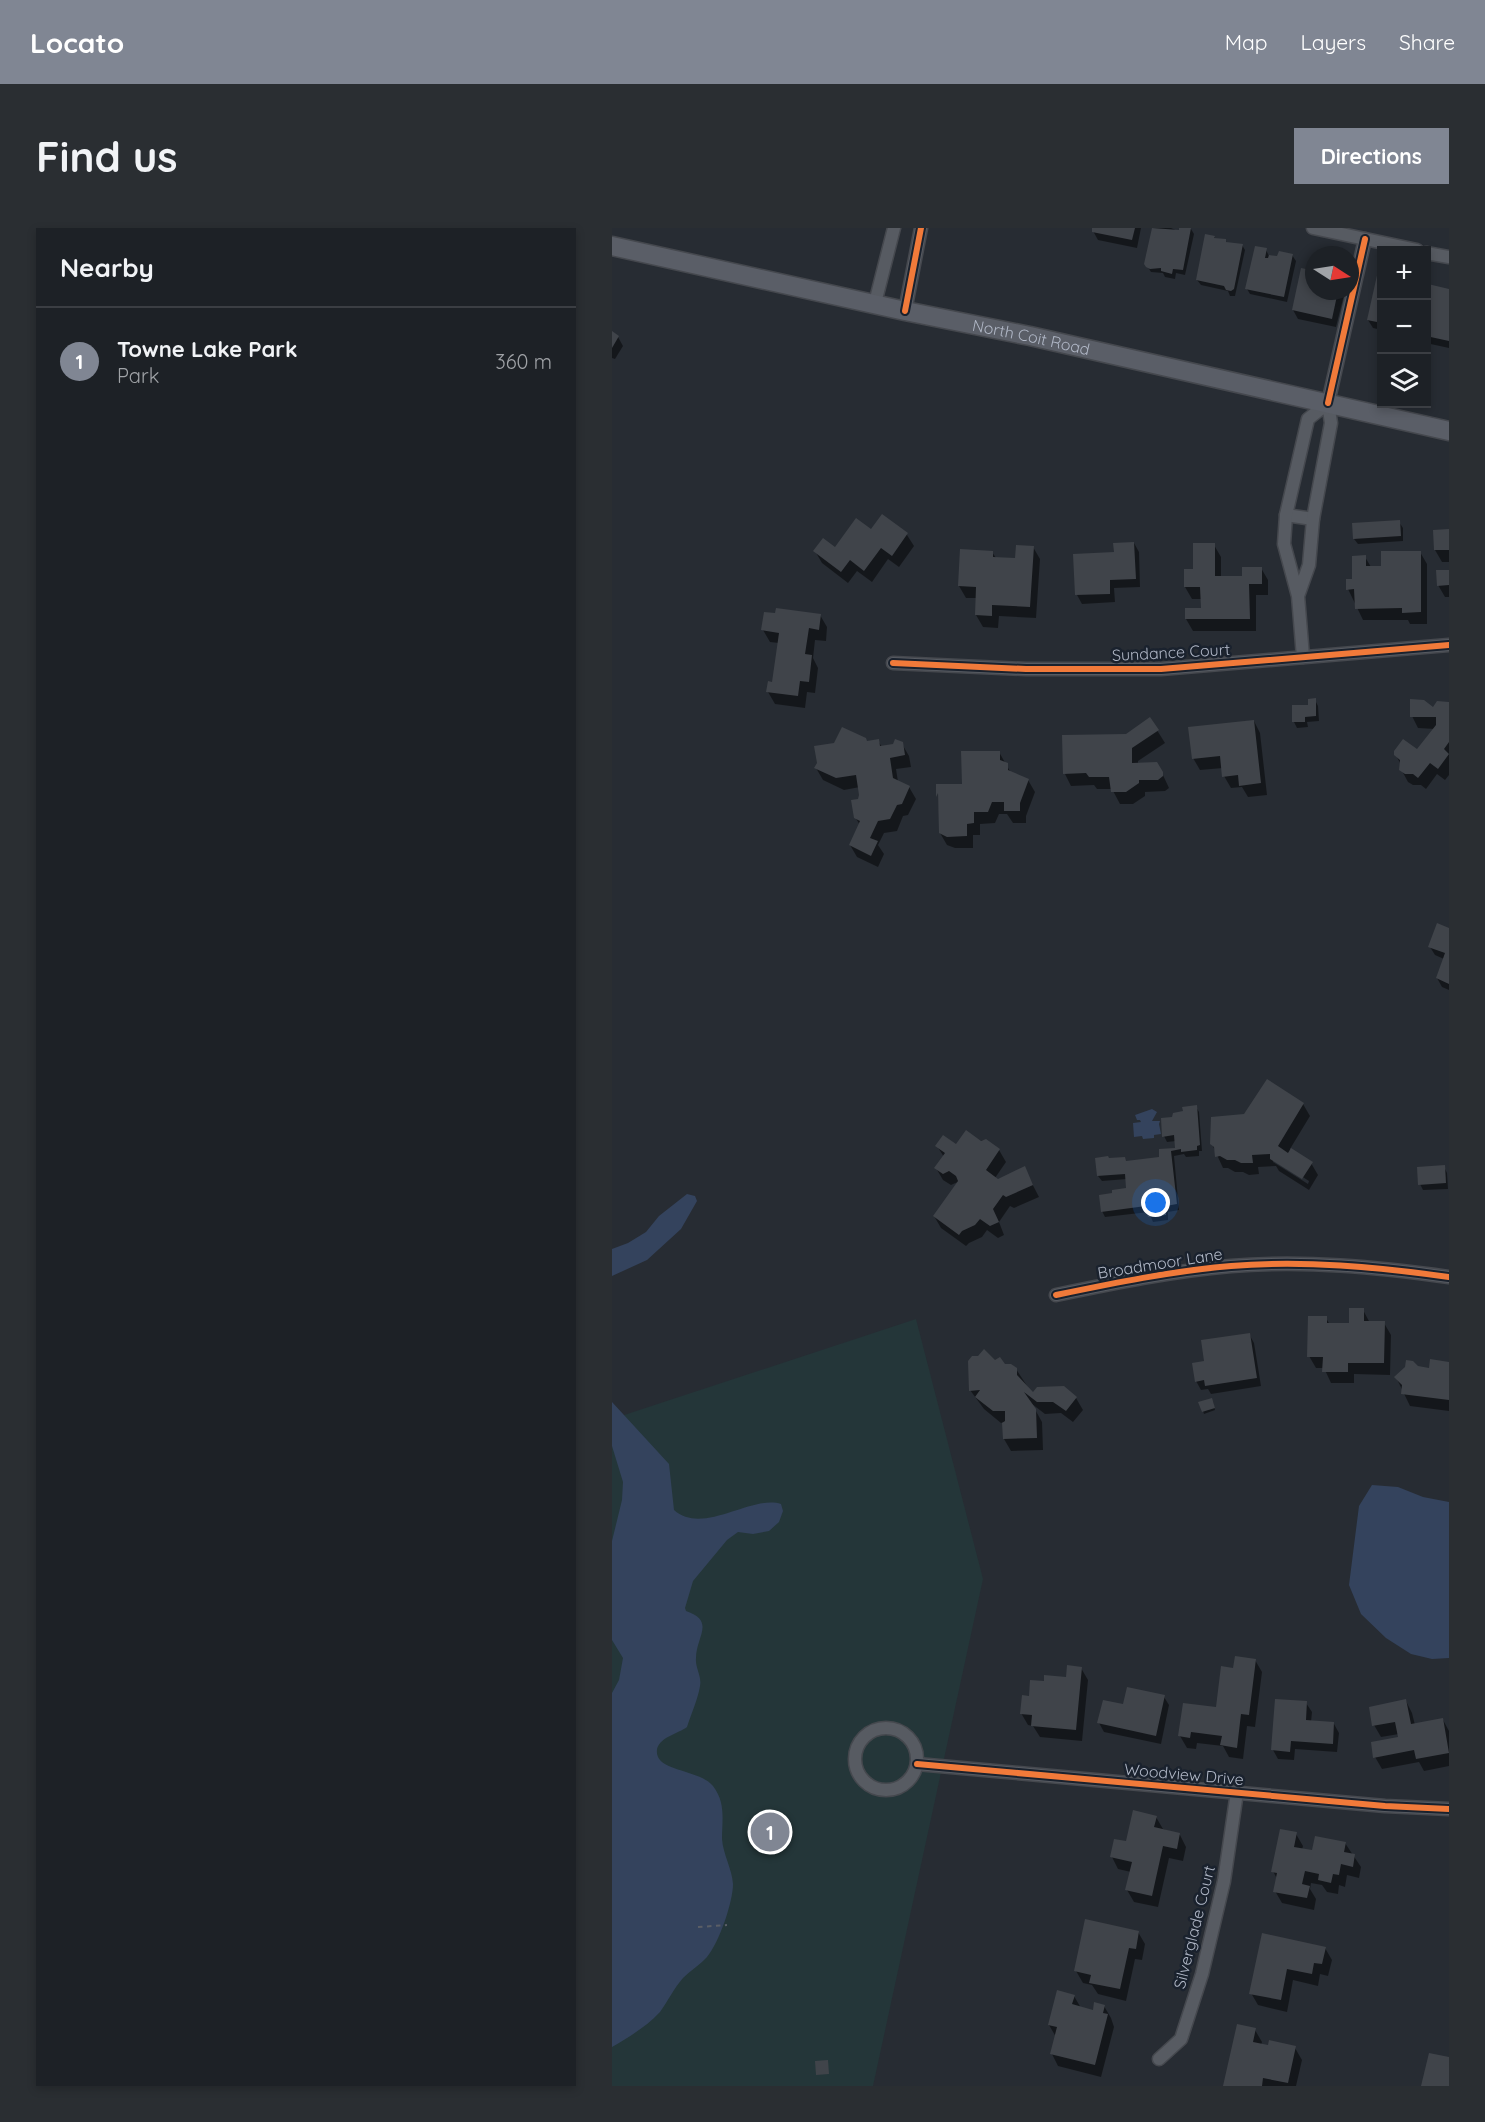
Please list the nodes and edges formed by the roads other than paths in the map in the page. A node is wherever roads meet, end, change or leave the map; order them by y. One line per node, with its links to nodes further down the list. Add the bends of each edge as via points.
1 (894, 228): 9 (street)
2 (921, 228): 10 (street)
3 (1313, 228): 4 (street)
4 (1365, 239): 6 (street); 11 (street)
5 (612, 246): 9 (main road, North Coit Road)
6 (1398, 246)
7 (1431, 254): 8 (street)
8 (1449, 257)
9 (875, 303): 10 (main road, North Coit Road)
10 (905, 311): 11 (main road, North Coit Road)
11 (1328, 403): 12 (main road, North Coit Road); 13 (street, via 1308,419); 14 (street, via 1331,423)
12 (1449, 431)
13 (1286, 515): 14 (street); 15 (street, via 1284,544)
14 (1313, 519): 15 (street, via 1309,565)
15 (1298, 596): 17 (street)
16 (1449, 645): 17 (street, Sundance Court)
17 (1303, 657): 18 (street, Sundance Court, via 1161,669 1026,669)
18 (893, 663)
19 (1449, 1277): 20 (street, Broadmoor Lane, via 1309,1263 1232,1266 1156,1275)
20 (1056, 1295)
21 (917, 1764): 21 (street, via 913,1742 894,1728 870,1732 855,1754 856,1768 863,1780 885,1791 906,1784); 22 (street, Woodview Drive)
22 (1237, 1792): 23 (street, Woodview Drive); 24 (street, Silverglade Court, via 1224,1881 1202,1974 1181,2039)
23 (1449, 1809)
24 (1159, 2059)

